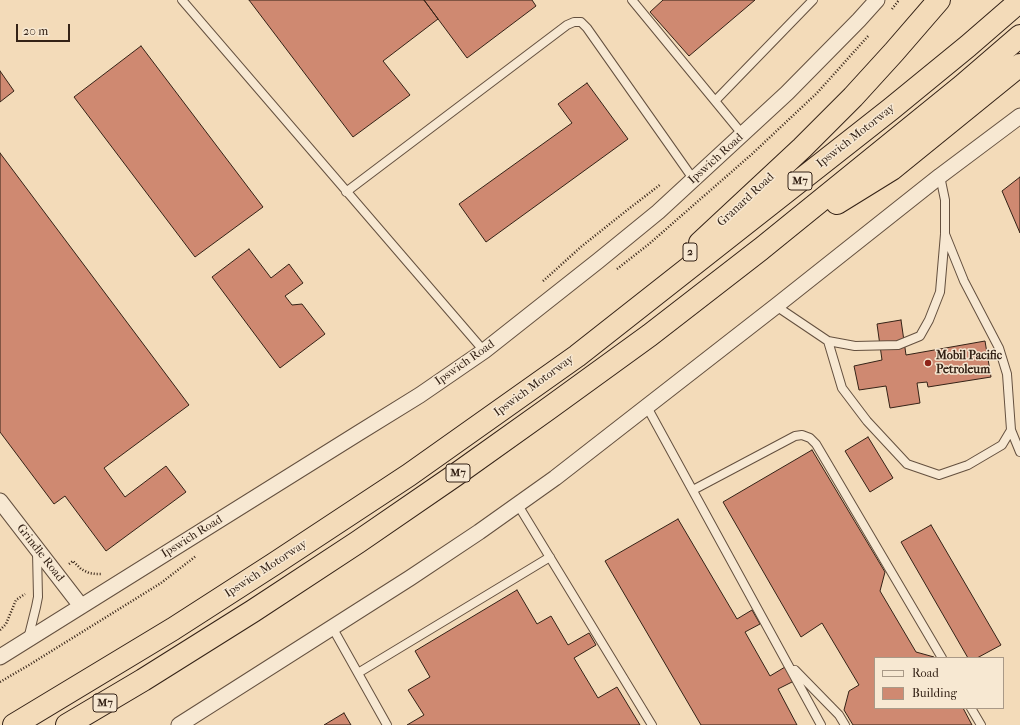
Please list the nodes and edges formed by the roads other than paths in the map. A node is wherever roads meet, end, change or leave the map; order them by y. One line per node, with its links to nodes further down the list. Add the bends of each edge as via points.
1 (182, 0): 14 (lane)
2 (632, 0): 9 (lane)
3 (813, 0): 9 (lane)
4 (876, 0): 11 (street, Ipswich Road, via 804,77)
5 (939, 0): 20 (highway, Granard Road / 2, via 884,63 802,148)
6 (1020, 1): 20 (highway, Ipswich Motorway / M7, via 892,109)
7 (1020, 36): 16 (highway, M7)
8 (1020, 65): 16 (highway, via 892,169)
9 (715, 101): 11 (lane)
10 (1020, 116): 12 (street)
11 (743, 135): 13 (street, Ipswich Road)
12 (940, 176): 15 (lane, via 945,200); 17 (street)
13 (694, 180): 14 (lane, via 587,28 581,22 574,22 567,24); 19 (street, Ipswich Road, via 624,241)
14 (346, 192): 19 (lane)
15 (945, 234): 18 (lane, via 940,292 920,336 898,345 855,346); 22 (lane, via 964,281 999,348 1007,374)
16 (761, 250): 38 (highway, M7, via 548,409 358,542 253,611)
17 (776, 306): 18 (lane); 21 (street)
18 (828, 340): 22 (lane, via 842,388 867,421 907,464 939,475 968,465 1002,445)
19 (484, 351): 29 (street, Ipswich Road, via 420,395)
20 (577, 356): 37 (highway, Ipswich Motorway / M7, via 409,475 274,564 174,629)
21 (647, 407): 24 (lane); 26 (street)
22 (1011, 430): 23 (lane)
23 (1020, 452)
24 (693, 490): 33 (lane, via 795,436 810,438 820,450); 34 (lane)
25 (0, 501): 27 (street, Grindle Road)
26 (518, 505): 28 (lane); 30 (street)
27 (37, 550): 29 (street, Grindle Road); 31 (lane, via 38,597)
28 (550, 557): 35 (lane); 41 (lane)
29 (81, 606): 31 (street, Ipswich Road)
30 (332, 627): 35 (lane); 39 (street)
31 (28, 640): 32 (street, Ipswich Road)
32 (0, 657)
33 (941, 657)
34 (787, 663): 42 (lane); 43 (lane)
35 (358, 673): 40 (lane)
36 (972, 709): 44 (lane)
37 (14, 725)
38 (67, 725)
39 (179, 725)
40 (387, 725)
41 (652, 725)
42 (821, 725)
43 (845, 725)
44 (981, 725)

